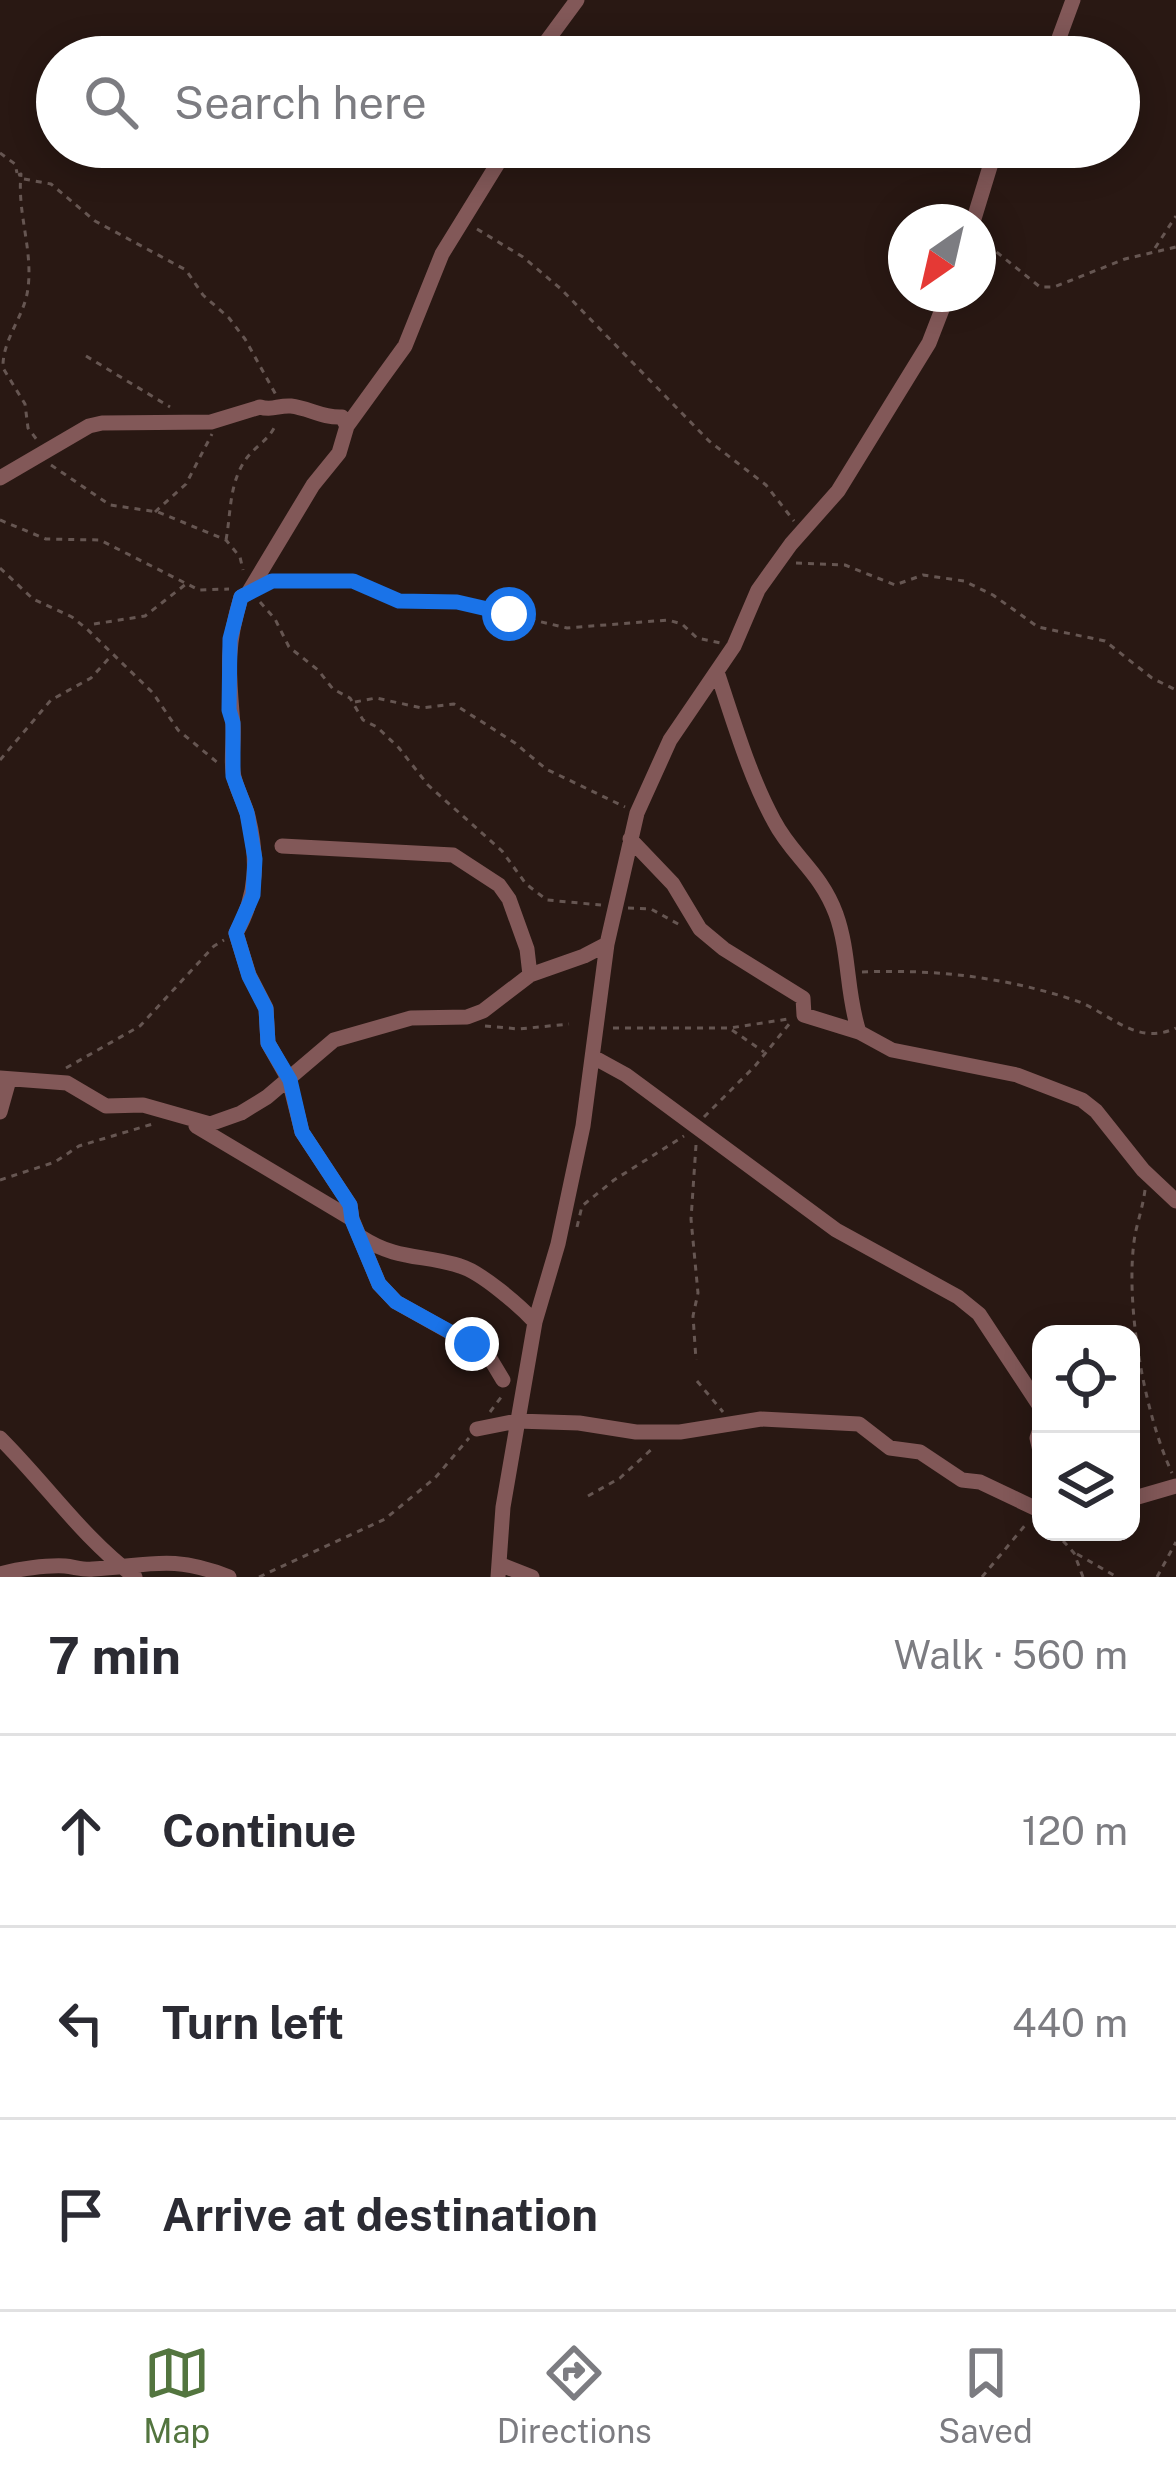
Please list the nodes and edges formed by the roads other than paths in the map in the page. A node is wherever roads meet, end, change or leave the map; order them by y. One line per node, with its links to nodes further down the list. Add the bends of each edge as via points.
1 (577, 0): 3 (street)
2 (1072, 0): 4 (street)
3 (550, 36)
4 (1059, 36)
5 (496, 168): 9 (street, via 442,254 405,346)
6 (990, 168): 7 (street)
7 (979, 204)
8 (941, 312): 11 (street, via 838,491 758,590)
9 (347, 426): 10 (street, via 342,417 290,406 211,422 103,423); 19 (street, via 339,453 244,595 227,673 233,776 255,859 253,895 236,933 266,1009 268,1043)
10 (0, 478)
11 (717, 672): 12 (street, via 670,740); 16 (street, via 775,824 820,880 836,915)
12 (630, 839): 14 (street); 16 (street, via 674,884 700,929 803,998 804,1015)
13 (282, 845): 15 (street, via 453,855 509,899)
14 (607, 944): 15 (street); 17 (street)
15 (530, 975): 19 (street, via 467,1017 411,1018 334,1040)
16 (859, 1032): 22 (street, via 892,1049 1017,1075 1082,1100)
17 (595, 1058): 25 (street); 27 (street, via 836,1230 968,1305)
18 (4, 1079): 20 (street); 21 (street, via 67,1083 106,1106 143,1105)
19 (290, 1080): 21 (street, via 225,1120); 23 (street, via 302,1132)
20 (0, 1112)
21 (188, 1120): 23 (street)
22 (1173, 1192)
23 (352, 1220): 24 (street)
24 (362, 1237): 25 (street, via 404,1258 470,1270); 26 (street, via 379,1284 472,1344 491,1360)
25 (535, 1322): 28 (street)
26 (503, 1387)
27 (1032, 1394)
28 (517, 1421): 29 (street); 33 (street, via 658,1432 761,1419 859,1424 890,1448 920,1452 962,1480); 35 (street)
29 (477, 1429)
30 (0, 1438): 34 (street)
31 (1175, 1487): 32 (street)
32 (1140, 1496)
33 (1032, 1506)
34 (118, 1564): 36 (street); 37 (street); 38 (street, via 168,1561)
35 (499, 1570): 39 (street)
36 (0, 1574)
37 (135, 1577)
38 (229, 1577)
39 (532, 1577)

